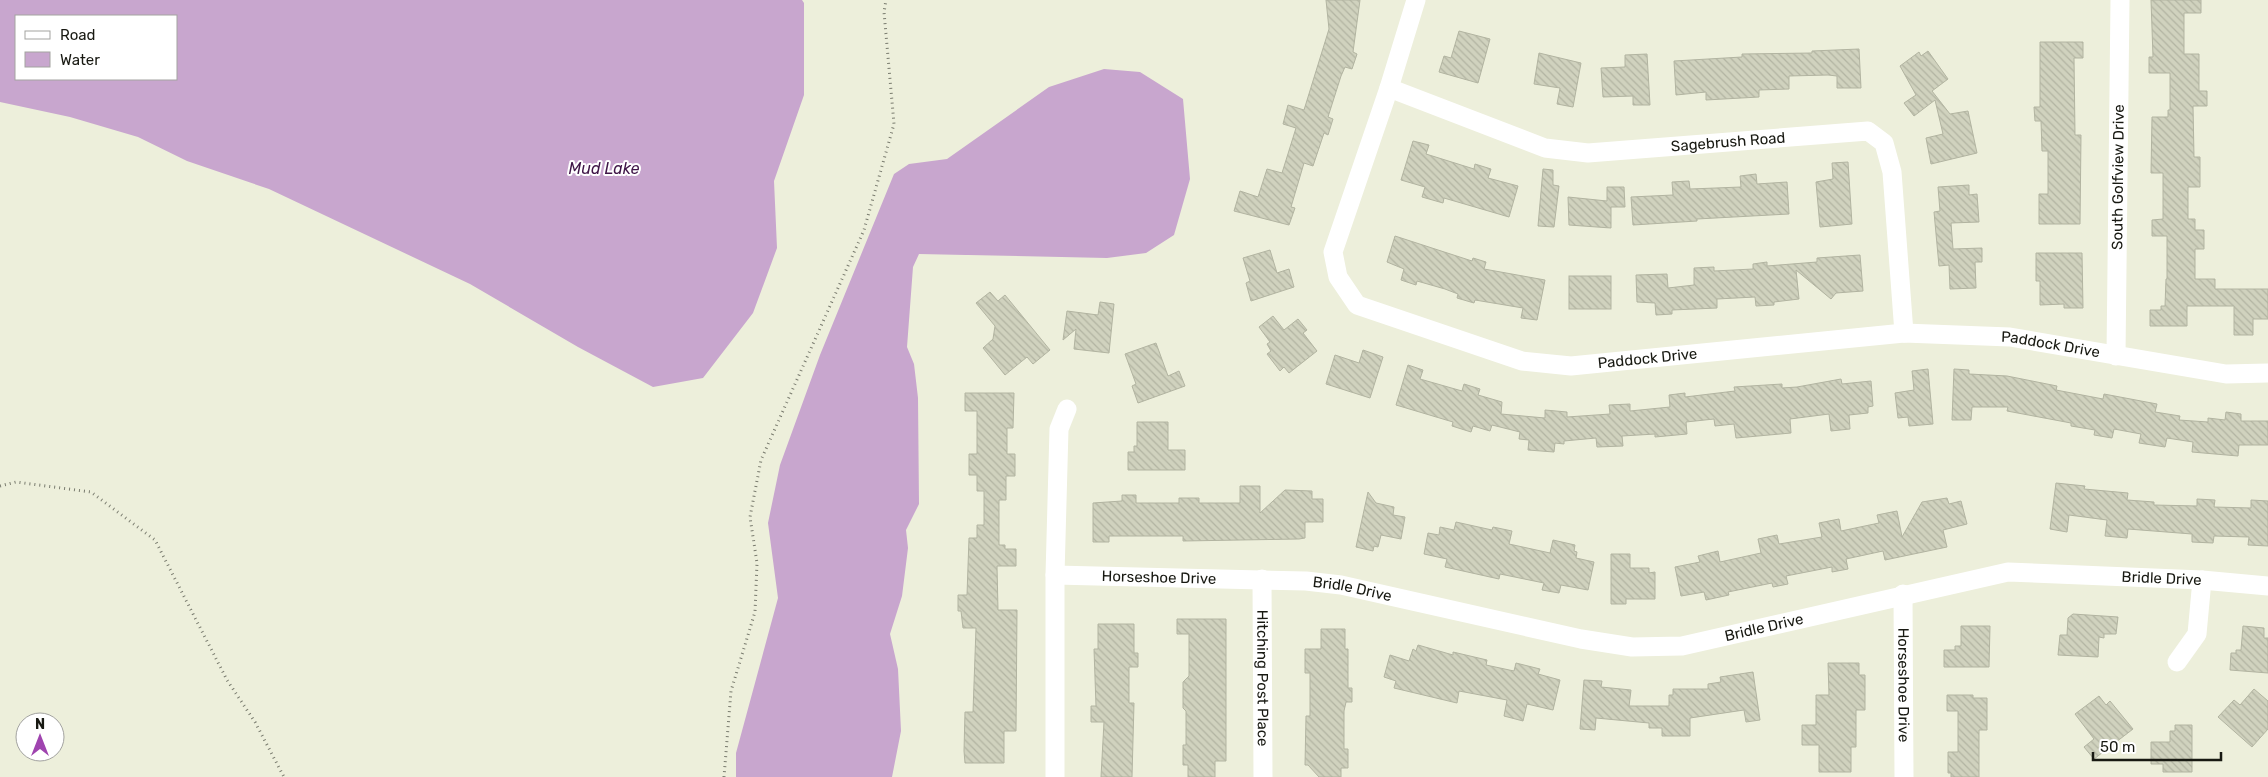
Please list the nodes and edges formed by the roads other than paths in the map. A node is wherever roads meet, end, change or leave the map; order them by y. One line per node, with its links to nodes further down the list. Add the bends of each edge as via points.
1 (1416, 0): 3 (street, Paddock Drive)
2 (2120, 0): 5 (street, South Golfview Drive)
3 (1389, 88): 4 (street, Sagebrush Road, via 1545,148 1588,153 1868,131 1884,143 1892,172); 4 (street, Paddock Drive, via 1333,252 1338,278 1357,305 1522,361 1571,366)
4 (1904, 333): 5 (street, Paddock Drive, via 2010,337)
5 (2116, 356): 6 (street, Paddock Drive, via 2226,374)
6 (2268, 374)
7 (1067, 408): 8 (street, via 1059,429)
8 (1055, 575): 9 (street, Horseshoe Drive); 14 (street)
9 (1262, 579): 12 (street, Bridle Drive, via 1341,585 1632,648 1682,646); 15 (street, Hitching Post Place)
10 (2202, 580): 11 (street, Bridle Drive); 12 (street, Bridle Drive, via 2008,572); 13 (street, via 2196,634)
11 (2268, 586)
12 (1903, 594): 16 (street, Horseshoe Drive)
13 (2177, 662)
14 (1056, 777)
15 (1263, 777)
16 (1904, 777)

